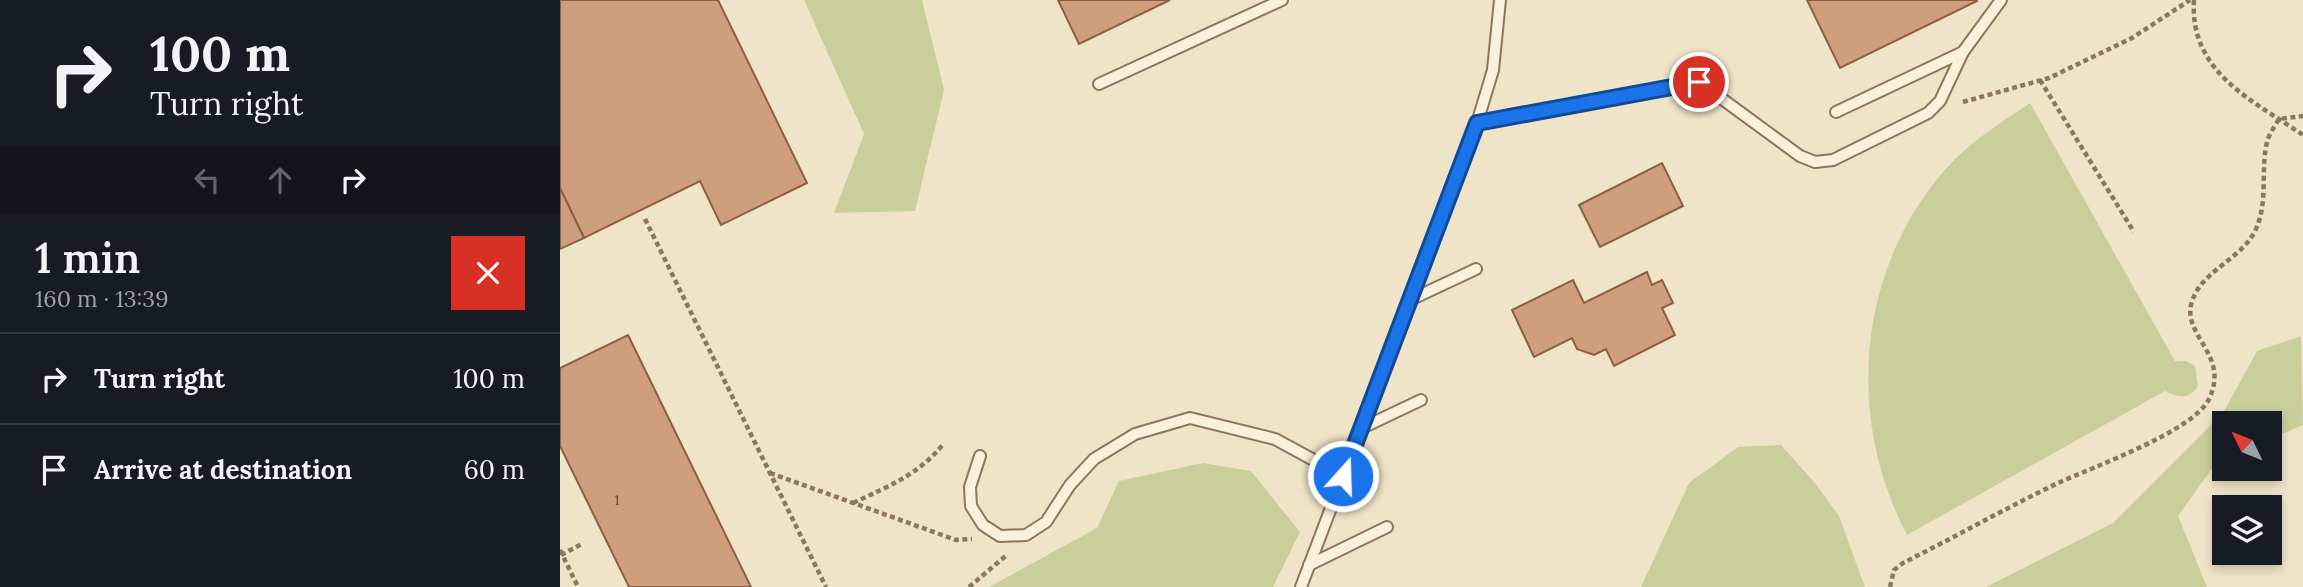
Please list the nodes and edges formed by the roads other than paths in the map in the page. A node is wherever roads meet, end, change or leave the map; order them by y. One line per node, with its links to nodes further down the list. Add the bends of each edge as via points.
1 (1282, 0): 5 (lane)
2 (1500, 0): 7 (lane, via 1493,70)
3 (2001, 0): 4 (lane)
4 (1963, 52): 6 (lane); 7 (lane, via 1940,102 1928,113 1833,160 1815,162 1800,156 1699,82)
5 (1099, 84)
6 (1836, 113)
7 (1477, 123): 9 (lane)
8 (1476, 269): 9 (lane)
9 (1410, 300): 11 (lane)
10 (1421, 400): 11 (lane)
11 (1360, 429): 13 (lane)
12 (980, 456): 13 (lane, via 970,486 971,506 983,525 1000,536 1026,535 1046,522 1094,459 1135,434 1191,418 1275,439)
13 (1343, 476): 15 (lane)
14 (1387, 527): 15 (lane)
15 (1309, 565): 16 (lane)
16 (1301, 587)

